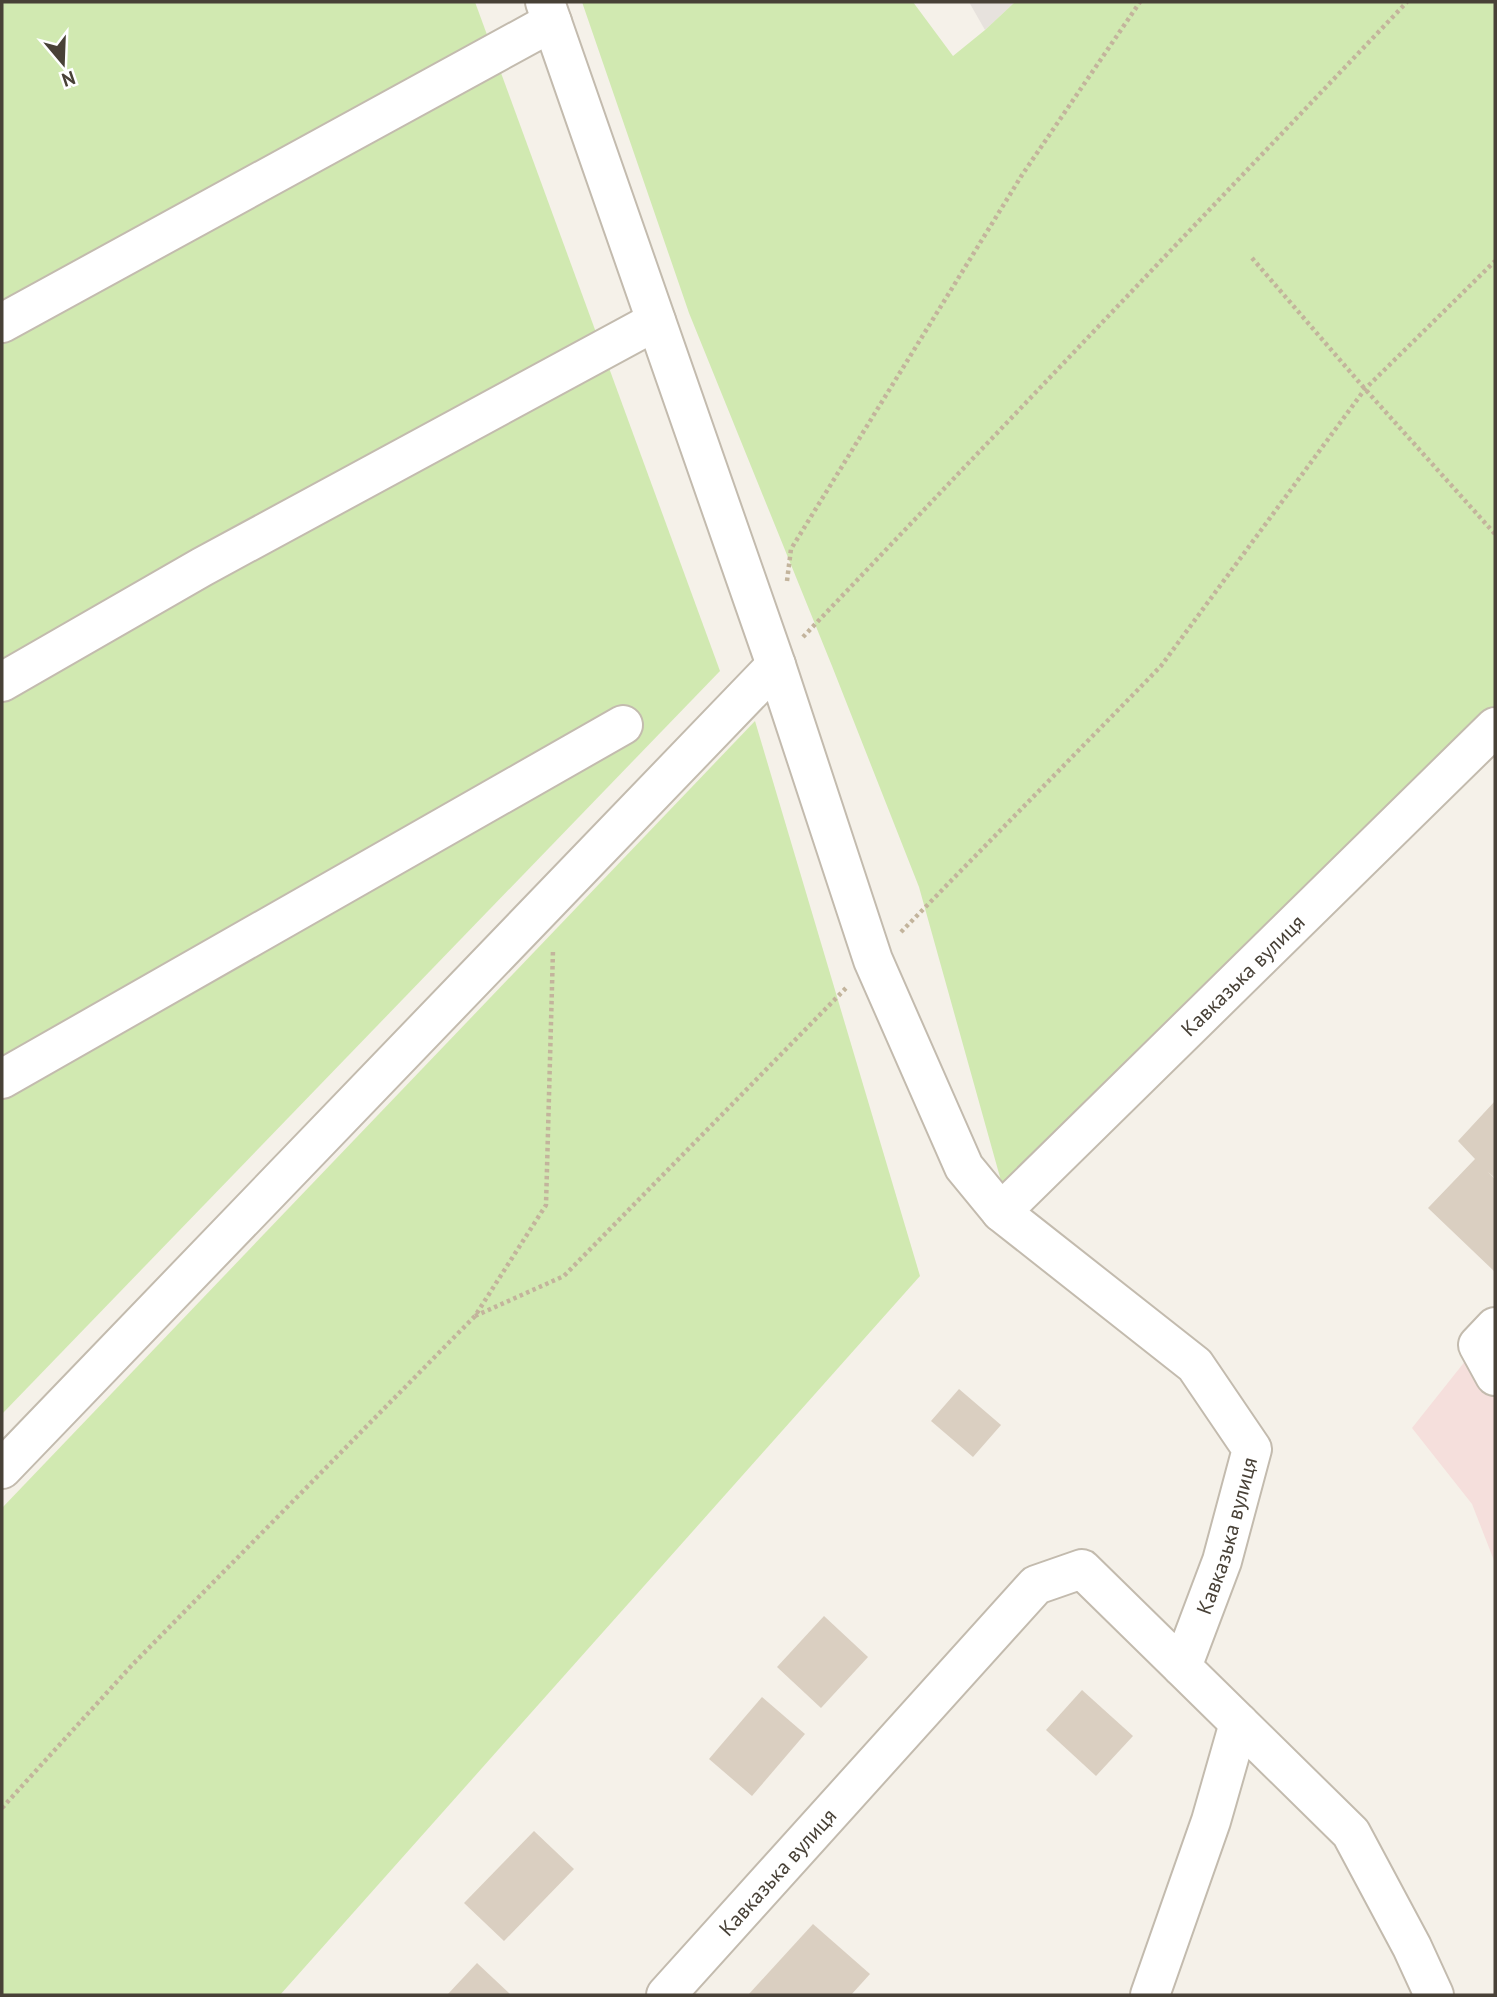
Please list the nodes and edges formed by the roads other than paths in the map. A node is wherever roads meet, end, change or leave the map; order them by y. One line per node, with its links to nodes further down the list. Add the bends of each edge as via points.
1 (549, 12): 2 (street); 3 (street)
2 (656, 321): 4 (street); 5 (street, via 202,567)
3 (2, 323)
4 (776, 665): 9 (street, via 873,960 964,1167); 12 (street)
5 (2, 682)
6 (623, 724): 8 (street)
7 (1495, 727): 9 (street, Кавказька вулиця)
8 (2, 1079)
9 (1001, 1212): 13 (street, Кавказька вулиця, via 1195,1365 1252,1449 1222,1561)
10 (1495, 1327): 11 (street, via 1478,1345)
11 (1495, 1376)
12 (2, 1469)
13 (1182, 1667): 14 (street); 15 (street, Кавказька вулиця, via 1082,1569 1036,1585)
14 (1239, 1723): 16 (street, via 1212,1821); 17 (street, via 1351,1833)
15 (666, 1995)
16 (1150, 1995)
17 (1434, 1995)

